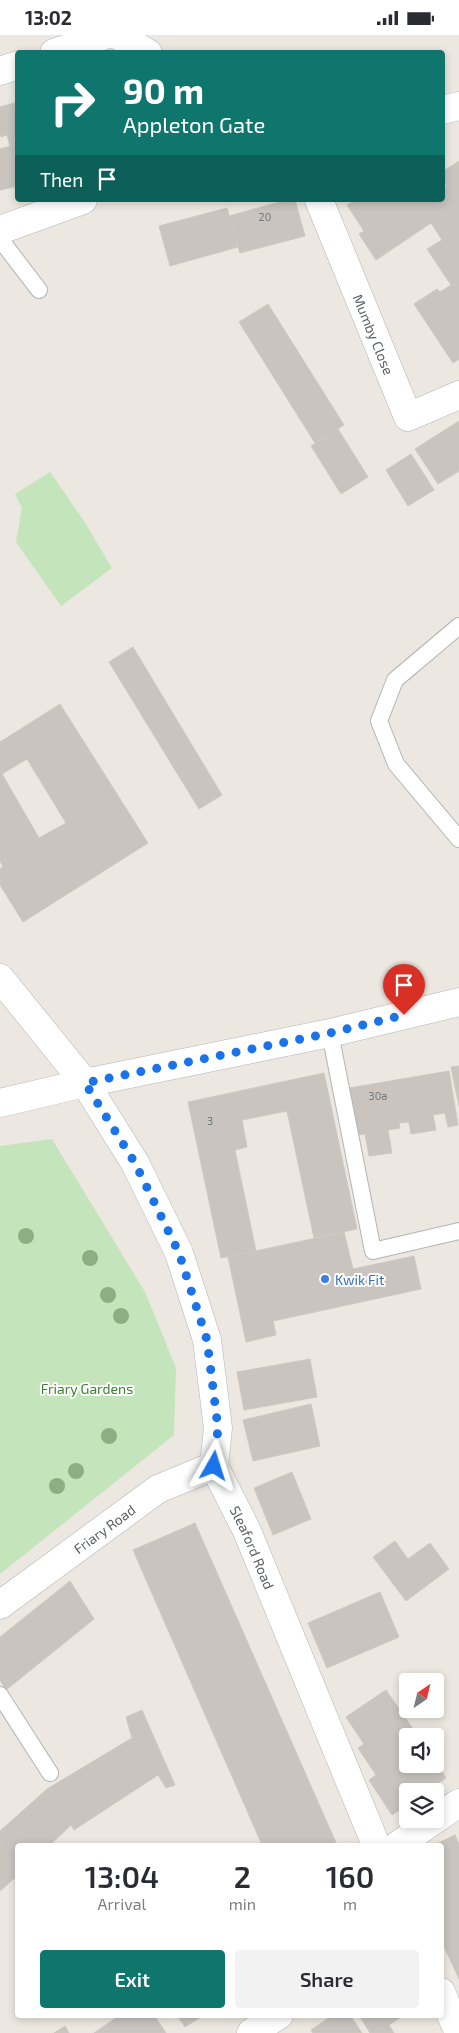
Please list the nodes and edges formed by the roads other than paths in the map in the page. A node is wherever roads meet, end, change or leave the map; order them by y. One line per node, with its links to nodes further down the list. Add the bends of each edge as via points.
1 (105, 35): 3 (street)
2 (117, 35): 4 (street)
3 (62, 50)
4 (143, 50)
5 (15, 66): 6 (street)
6 (0, 71)
7 (459, 106): 8 (street)
8 (445, 109)
9 (77, 202): 11 (street)
10 (320, 202): 14 (street, Mumby Close, via 408,417)
11 (0, 230)
12 (0, 239): 13 (lane)
13 (40, 290)
14 (459, 395)
15 (459, 626): 16 (lane, via 395,680 379,721 396,764)
16 (459, 839)
17 (0, 978): 20 (street)
18 (459, 1002): 19 (street)
19 (330, 1033): 20 (street); 22 (lane, via 374,1251)
20 (85, 1083): 21 (street); 23 (street, via 135,1163 179,1253 207,1340 218,1428)
21 (0, 1103)
22 (459, 1231)
23 (214, 1466): 24 (street, Friary Road, via 158,1489); 28 (street, Sleaford Road, via 247,1531)
24 (0, 1605)
25 (0, 1695): 26 (lane)
26 (50, 1773)
27 (459, 1803): 29 (street)
28 (375, 1843)
29 (401, 1843)
30 (444, 1999): 33 (street)
31 (274, 2018): 32 (street)
32 (251, 2033)
33 (459, 2033)

